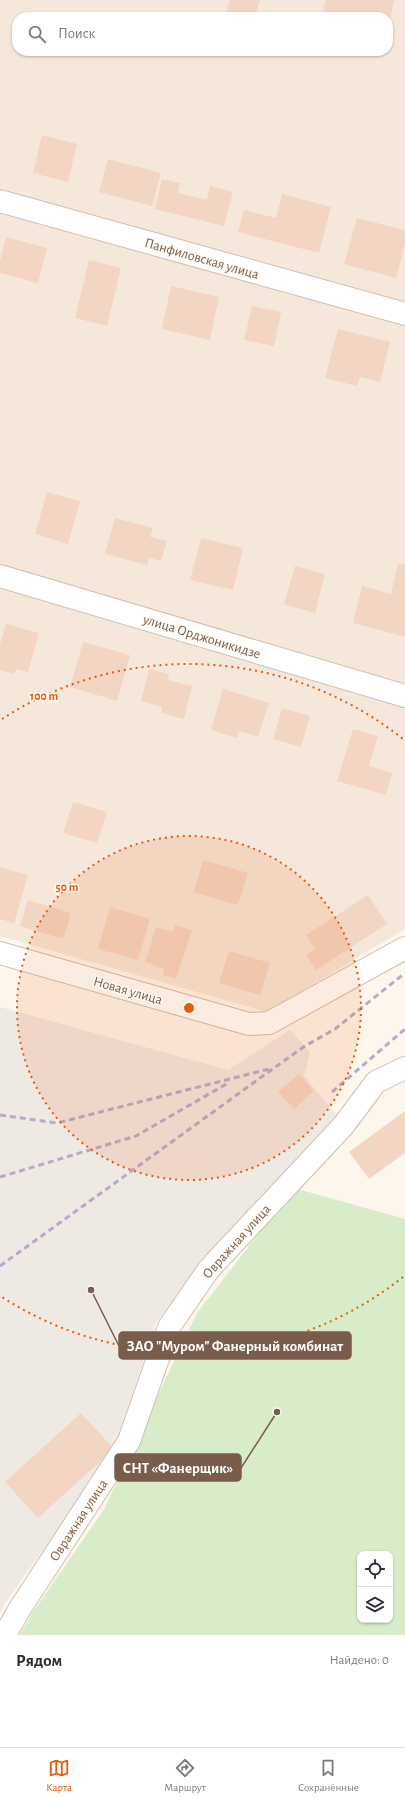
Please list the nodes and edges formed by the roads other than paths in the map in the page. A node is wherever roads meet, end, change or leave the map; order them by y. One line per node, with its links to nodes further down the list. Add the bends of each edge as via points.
1 (0, 201): 2 (street, Панфиловская улица)
2 (405, 314)
3 (0, 576): 4 (street, улица Орджоникидзе)
4 (405, 696)
5 (405, 948): 6 (street, Новая улица, via 269,1024 249,1024)
6 (0, 953)
7 (405, 1068): 8 (street, Овражная улица, via 376,1082 343,1126 209,1269 169,1327 129,1441)
8 (5, 1635)

